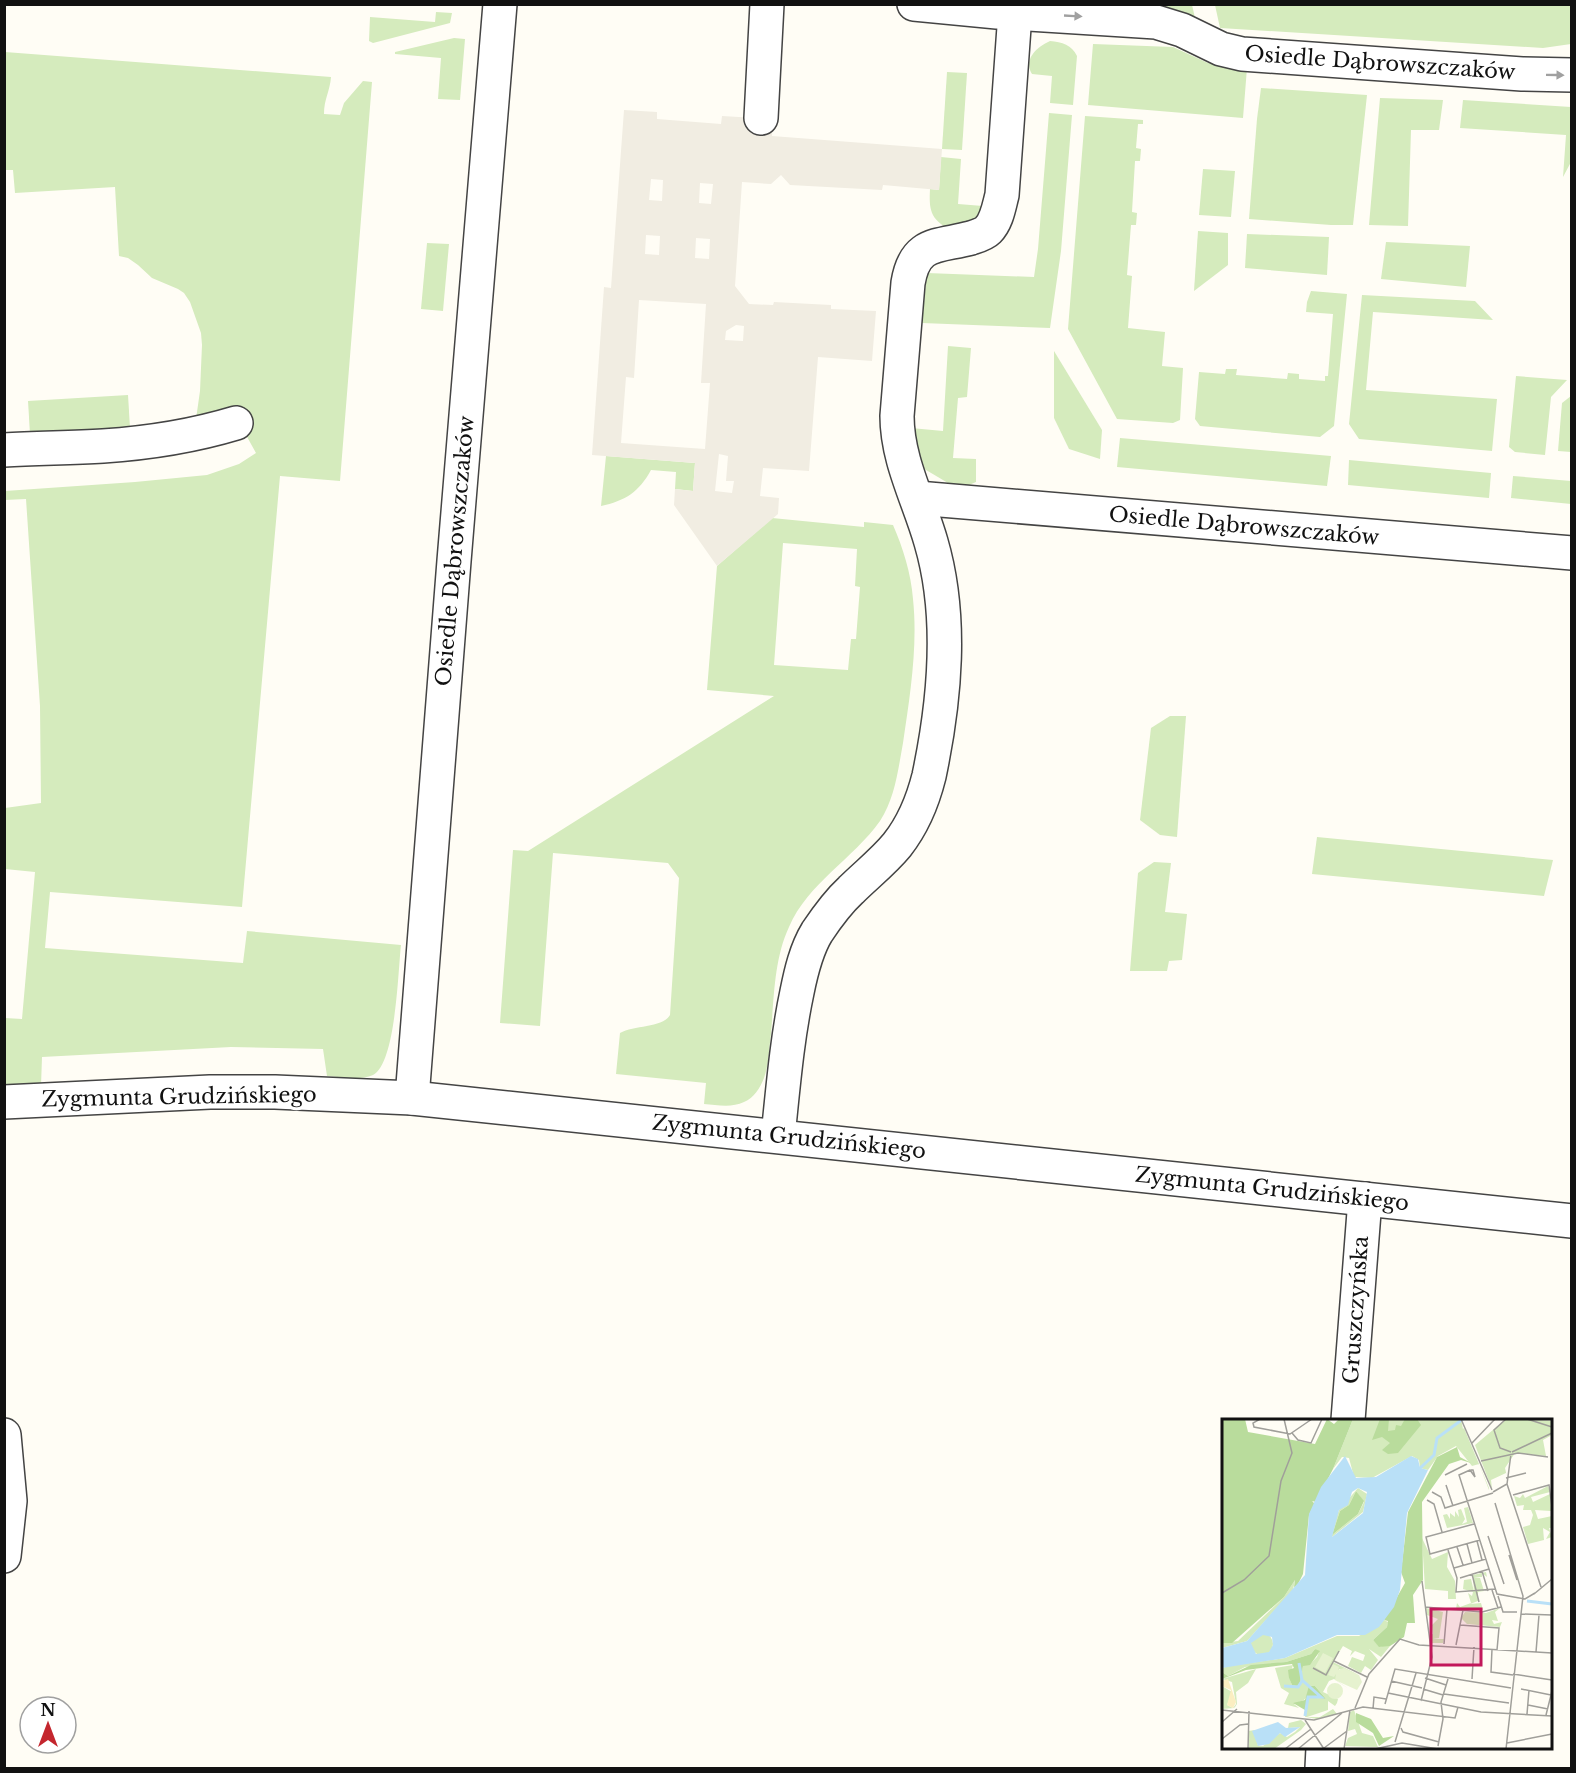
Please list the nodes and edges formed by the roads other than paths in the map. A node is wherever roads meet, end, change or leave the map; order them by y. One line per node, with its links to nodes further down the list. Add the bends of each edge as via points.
1 (500, 4): 11 (street, Osiedle Dąbrowszczaków)
2 (767, 4): 6 (street)
3 (914, 4): 4 (street, Osiedle Dąbrowszczaków)
4 (1015, 13): 5 (street, Osiedle Dąbrowszczaków, one-way to 5, via 1156,22 1242,54); 9 (street, via 1002,195 996,217 981,235 927,249 917,257 910,274 897,435)
5 (1572, 75)
6 (761, 118)
7 (236, 423): 8 (street, via 136,444)
8 (4, 450)
9 (917, 498): 10 (street, Osiedle Dąbrowszczaków); 13 (street, via 938,567 944,625 943,686 928,778 908,830 831,911 812,943 793,1010)
10 (1572, 553)
11 (412, 1098): 12 (street, Zygmunta Grudzińskiego, via 210,1092); 13 (street, Zygmunta Grudzińskiego)
12 (4, 1102)
13 (778, 1136): 14 (street, Zygmunta Grudzińskiego)
14 (1365, 1199): 15 (street, Zygmunta Grudzińskiego); 16 (street, Gruszczyńska)
15 (1572, 1221)
16 (1348, 1419)
17 (4, 1436): 18 (street, via 10,1501)
18 (4, 1556)
19 (1323, 1749): 20 (street)
20 (1322, 1768)

